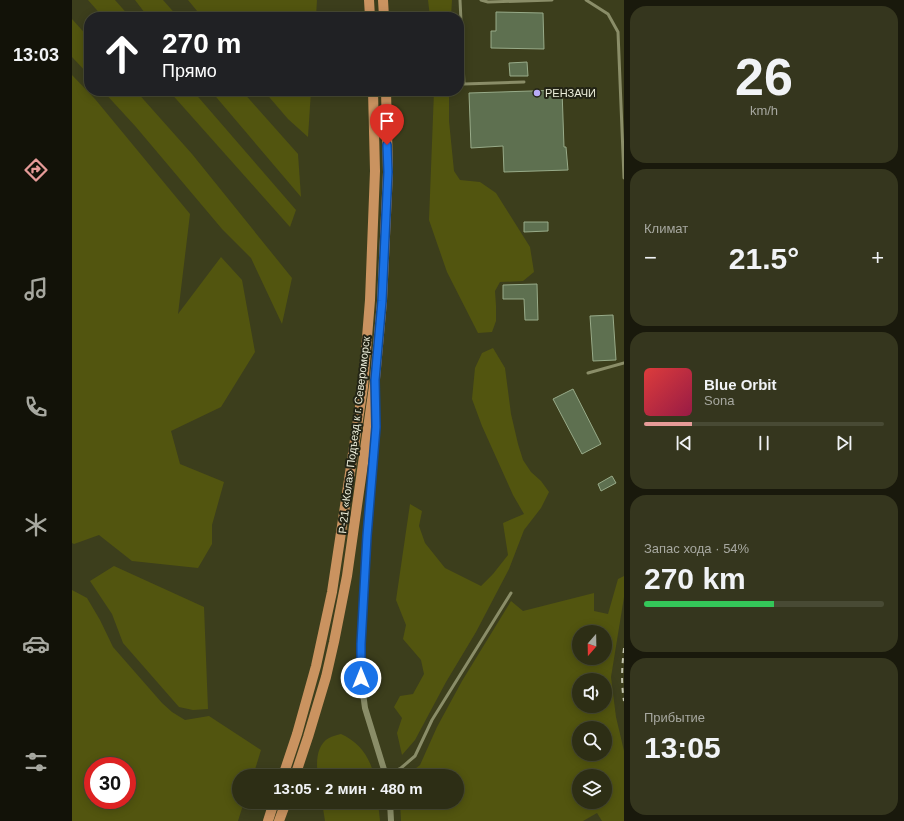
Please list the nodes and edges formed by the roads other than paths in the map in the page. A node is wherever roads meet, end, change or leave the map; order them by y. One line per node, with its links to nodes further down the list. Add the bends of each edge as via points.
1 (369, 0): 7 (main road)
2 (383, 0): 8 (main road)
3 (460, 0): 9 (lane)
4 (482, 0): 5 (lane)
5 (552, 0)
6 (586, 0): 14 (lane, via 608,14 618,32)
7 (370, 12)
8 (384, 12)
9 (461, 12)
10 (524, 82): 11 (lane)
11 (464, 84)
12 (373, 96): 19 (main road, Р-21 «Кола» Подъезд к г. Североморск, via 375,171 370,300 363,387 329,607 316,666)
13 (386, 96): 17 (main road, Р-21 «Кола» Подъезд к г. Североморск, via 388,172 382,301)
14 (624, 178)
15 (624, 363): 16 (lane)
16 (588, 373)
17 (375, 380): 20 (main road, Р-21 «Кола» Подъезд к г. Североморск, via 347,576 334,642 326,677); 21 (street, via 376,427 367,536 361,678 365,708)
18 (511, 592): 22 (lane, via 432,720 415,756)
19 (285, 769)
20 (297, 769)
21 (384, 769)
22 (400, 769)
23 (272, 809): 26 (main road)
24 (283, 809): 27 (main road)
25 (390, 809): 28 (street)
26 (268, 821)
27 (279, 821)
28 (390, 821)

